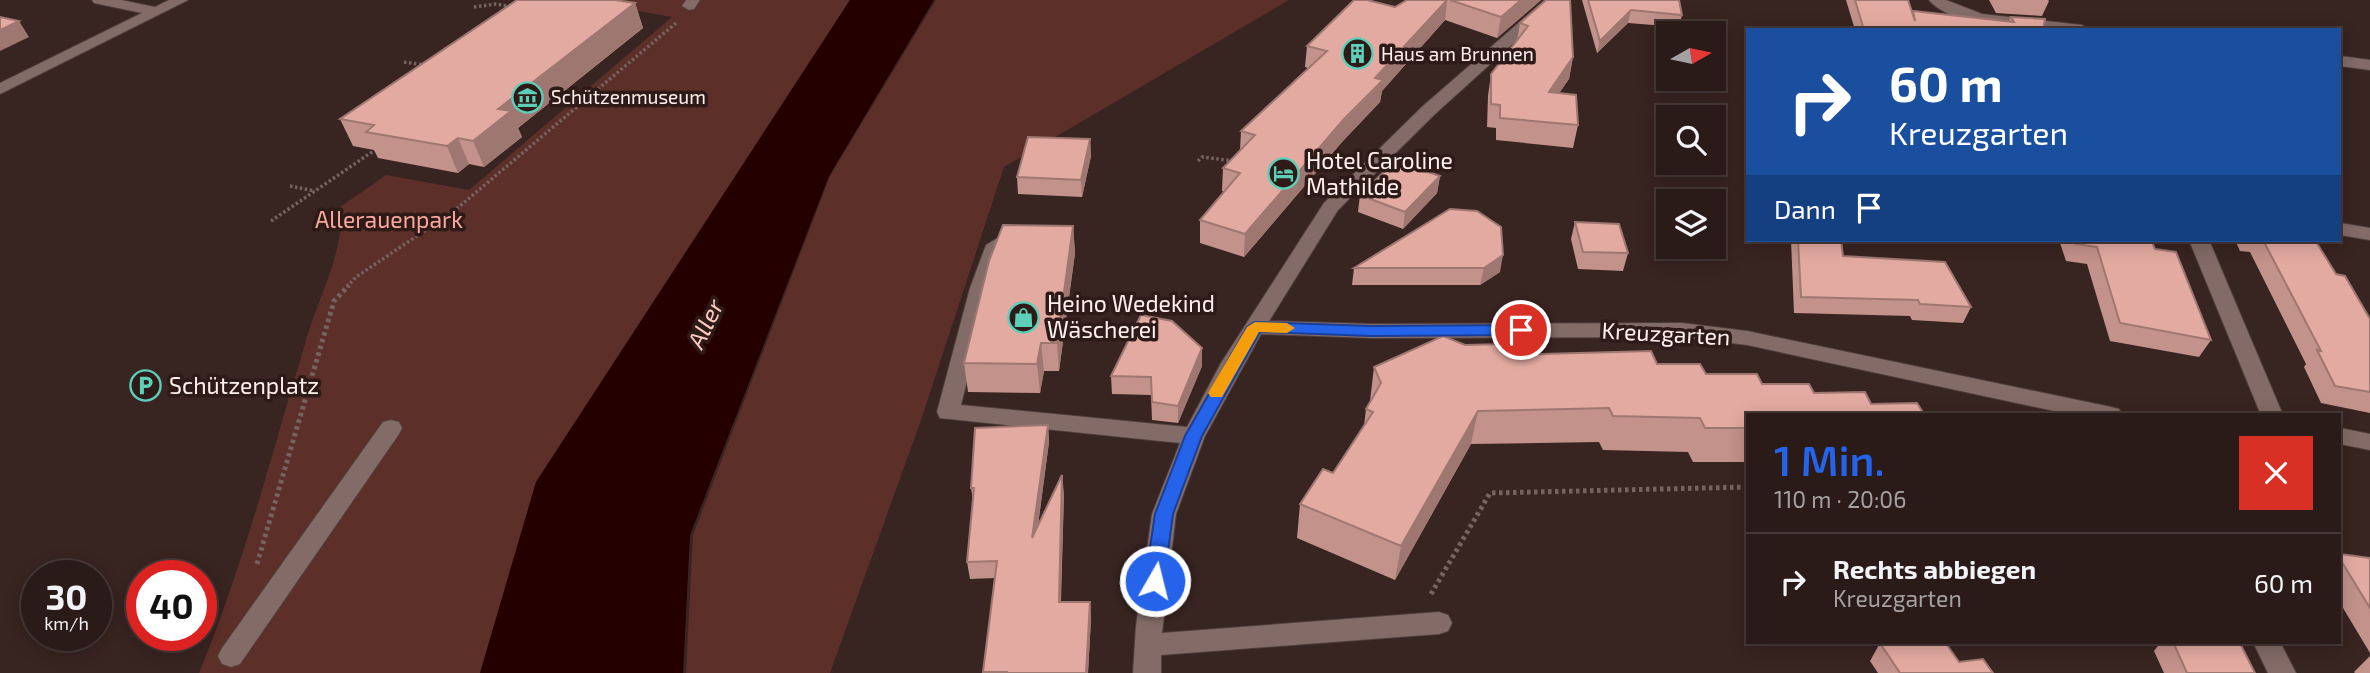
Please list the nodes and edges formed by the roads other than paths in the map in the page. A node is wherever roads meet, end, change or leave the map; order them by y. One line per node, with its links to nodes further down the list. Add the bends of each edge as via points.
1 (99, 0): 5 (street)
2 (181, 0): 5 (street)
3 (1554, 0): 14 (street, via 1421,116 1331,207)
4 (1936, 0): 6 (street, via 1961,15)
5 (158, 12): 9 (street)
6 (2066, 28)
7 (2341, 61): 8 (street)
8 (2370, 65)
9 (0, 89)
10 (1003, 227): 18 (street, via 980,288 948,412)
11 (2341, 229): 12 (street)
12 (2370, 234)
13 (2200, 242): 16 (street)
14 (1255, 327): 15 (street, Kreuzgarten, via 1682,330 1747,338); 18 (street)
15 (2102, 413)
16 (2271, 413)
17 (391, 428): 24 (street)
18 (1194, 436): 23 (street, via 1164,514)
19 (2341, 436): 20 (street)
20 (2370, 442)
21 (1426, 624): 23 (street)
22 (2267, 644): 26 (street)
23 (1148, 645): 25 (street)
24 (231, 656)
25 (1147, 673)
26 (2282, 673)

